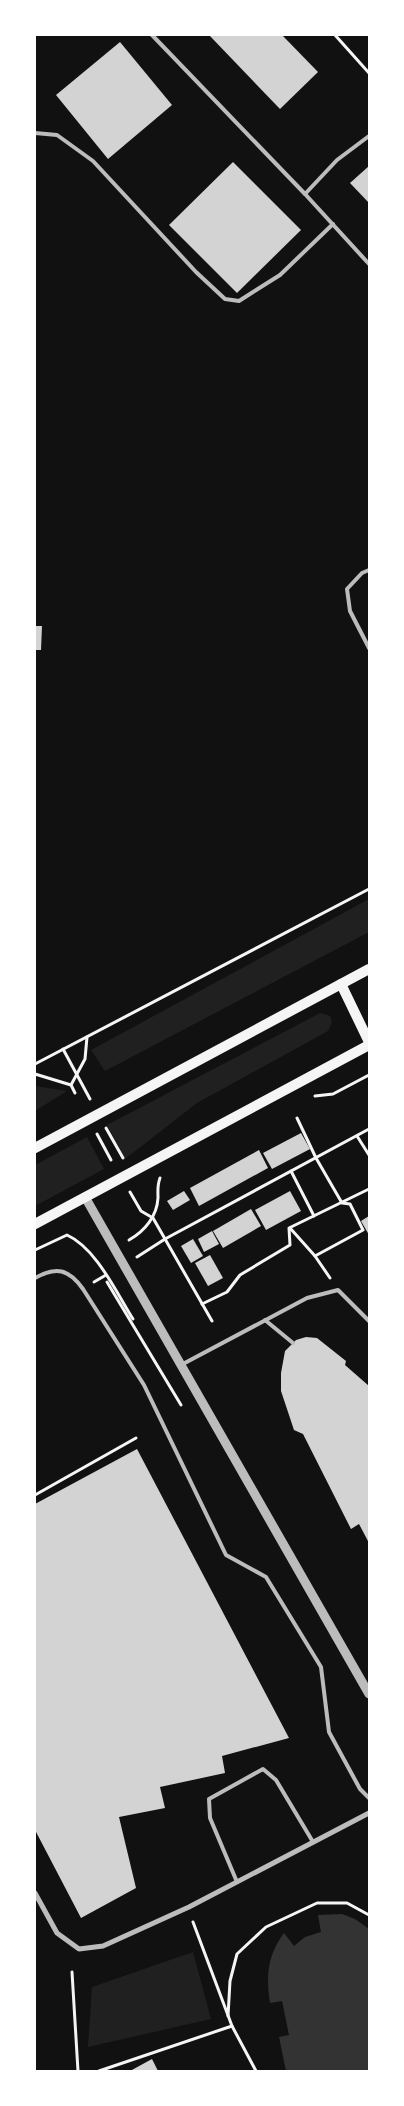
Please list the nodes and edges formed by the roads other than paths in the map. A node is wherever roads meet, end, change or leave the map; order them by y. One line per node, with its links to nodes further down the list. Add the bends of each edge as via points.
1 (152, 35): 4 (lane)
2 (35, 133): 5 (lane, via 57,135 93,161 196,272 226,299 239,301 280,275)
3 (369, 136): 4 (lane, via 337,160)
4 (305, 194): 5 (lane)
5 (332, 224): 6 (lane)
6 (369, 264)
7 (369, 570): 8 (lane, via 347,589 350,611)
8 (369, 648)
9 (369, 969): 10 (main road)
10 (341, 984): 11 (main road); 12 (main road)
11 (369, 1043): 13 (main road)
12 (35, 1148)
13 (85, 1197): 14 (main road); 19 (street)
14 (35, 1224)
15 (35, 1278): 21 (lane, via 48,1271 63,1271 76,1279 83,1289 144,1385 226,1556 266,1577 321,1667 330,1732 360,1789)
16 (264, 1320): 17 (lane, via 307,1298 338,1290); 18 (lane); 19 (lane)
17 (369, 1321)
18 (293, 1343)
19 (181, 1365): 20 (street)
20 (369, 1694)
21 (369, 1798)
22 (369, 1813): 23 (street)
23 (313, 1842): 24 (street); 24 (lane, via 276,1780 263,1768 209,1799 210,1818)
24 (237, 1882): 25 (street, via 103,1946 79,1949 57,1933)
25 (35, 1894)

